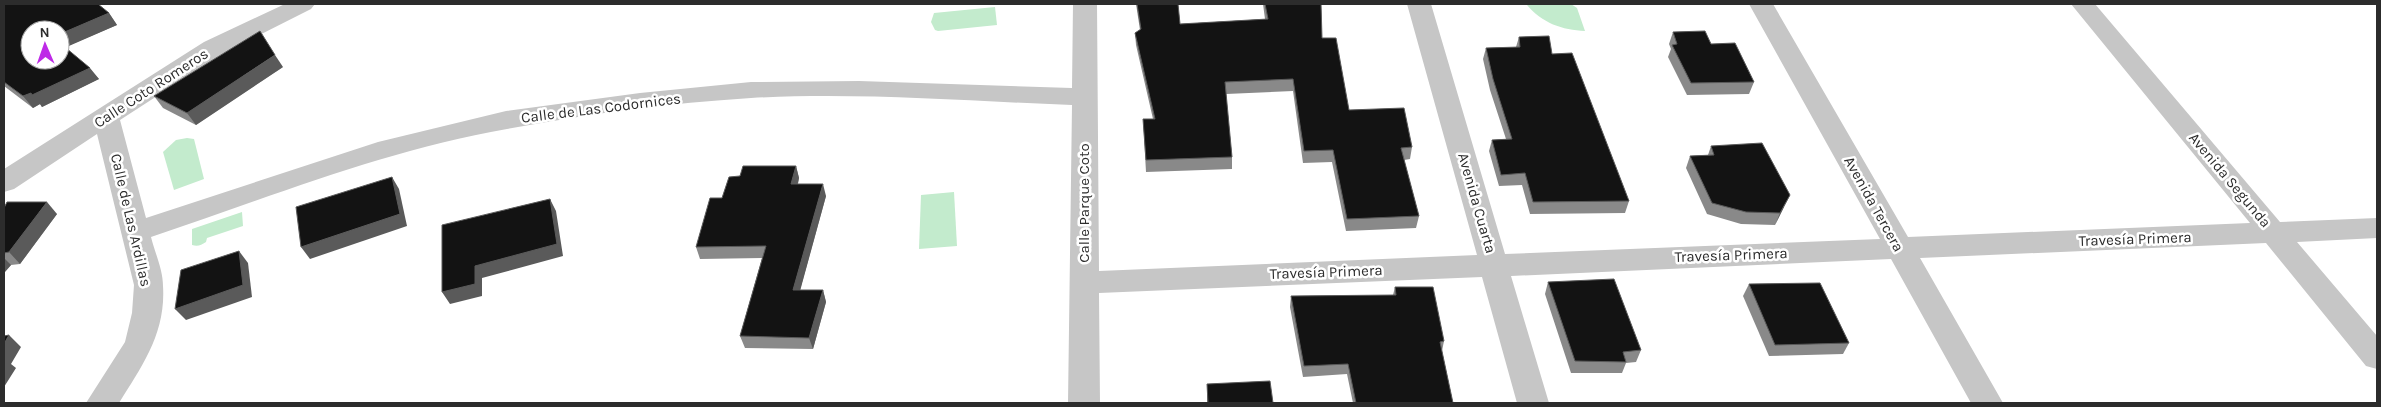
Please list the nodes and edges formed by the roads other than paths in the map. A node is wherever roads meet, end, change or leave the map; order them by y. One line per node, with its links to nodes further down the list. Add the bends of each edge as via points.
1 (303, 4): 7 (street, Calle Coto Romeros, via 213,48)
2 (1085, 4): 6 (street, Calle Parque Coto)
3 (1419, 4): 13 (street, Avenida Cuarta)
4 (1761, 4): 12 (street, Avenida Tercera)
5 (2083, 4): 11 (street, Avenida Segunda)
6 (1085, 97): 10 (street, Calle de Las Codornices, via 859,89 751,90 640,101 506,120 387,148); 14 (street, Calle Parque Coto)
7 (106, 117): 8 (street, Calle Coto Romeros); 10 (street, Calle de Las Ardillas)
8 (4, 182)
9 (2377, 228): 11 (street, Travesía Primera)
10 (135, 232): 16 (street, Calle de Las Ardillas, via 149,285 147,312 140,345)
11 (2273, 233): 12 (street, Travesía Primera); 15 (street, Avenida Segunda)
12 (1899, 248): 13 (street, Travesía Primera); 19 (street, Avenida Tercera)
13 (1494, 265): 14 (street, Travesía Primera); 18 (street, Avenida Cuarta)
14 (1084, 283): 17 (street, Calle Parque Coto)
15 (2377, 357)
16 (102, 403)
17 (1084, 403)
18 (1533, 403)
19 (1987, 403)

